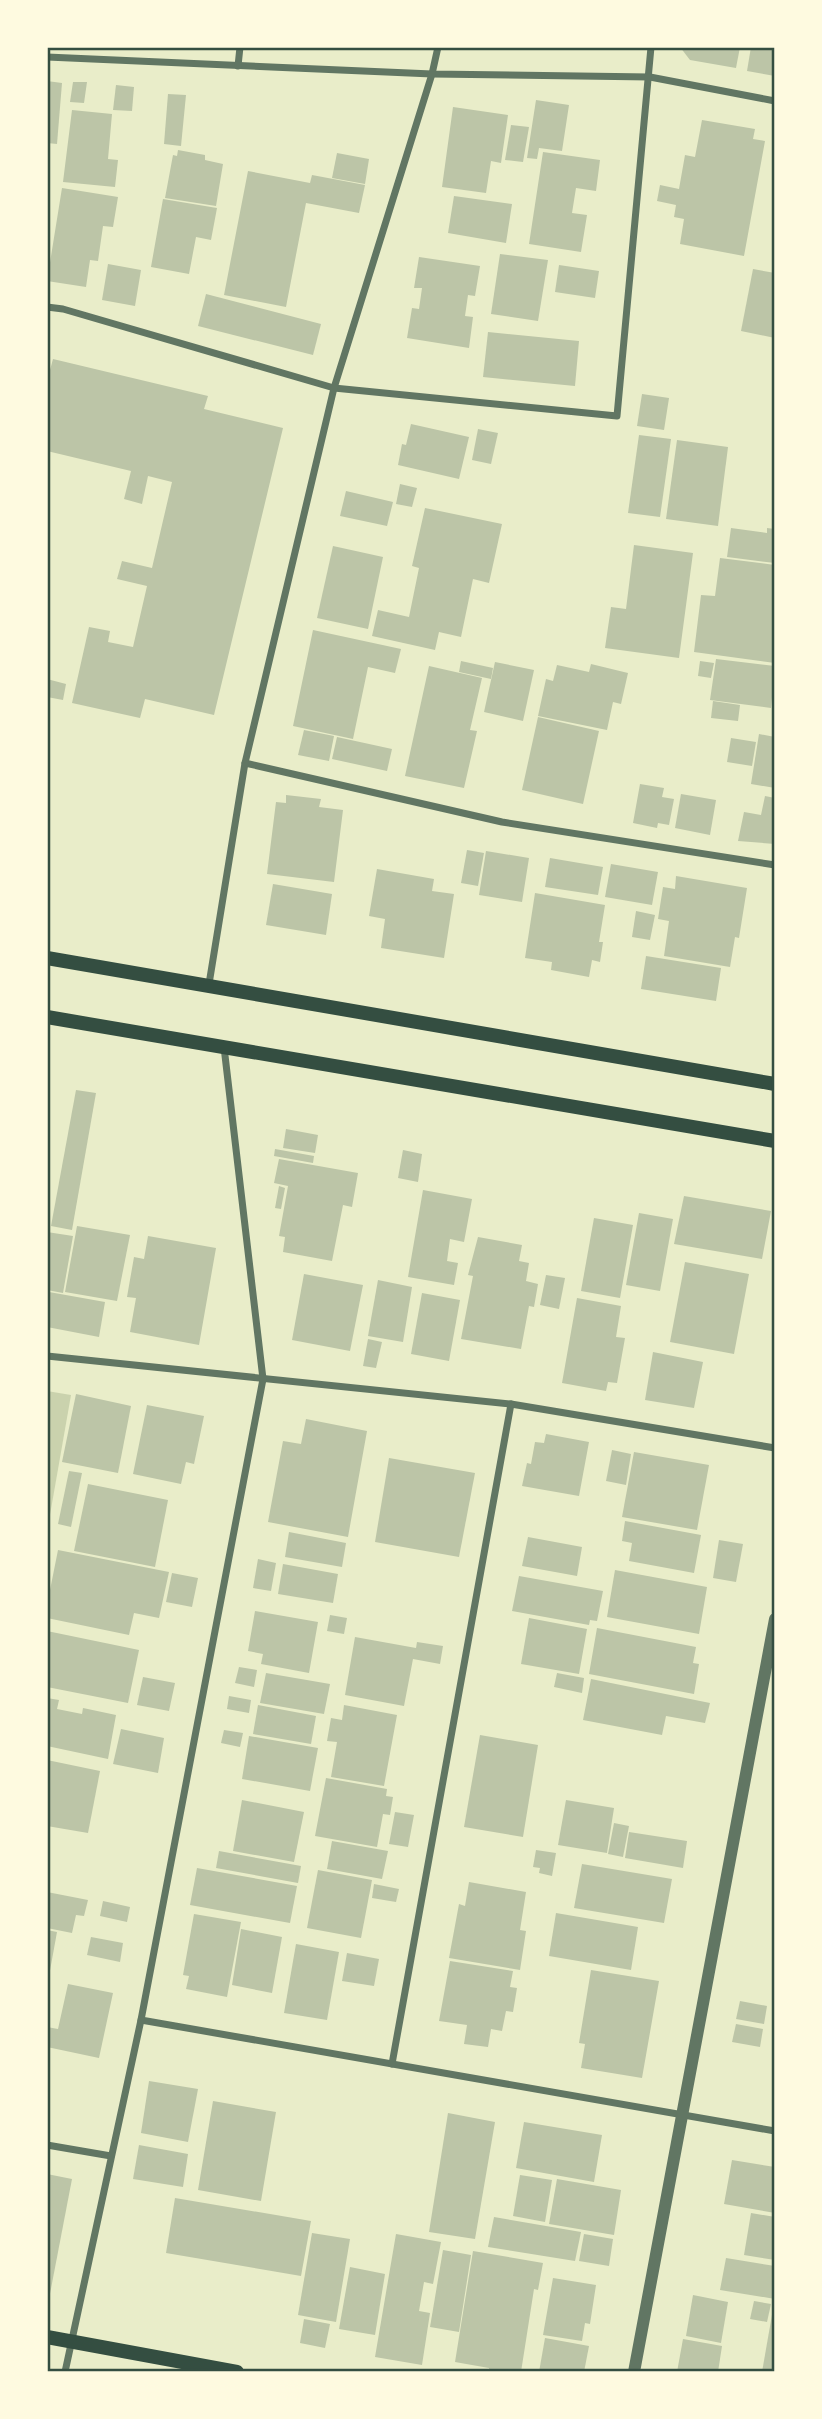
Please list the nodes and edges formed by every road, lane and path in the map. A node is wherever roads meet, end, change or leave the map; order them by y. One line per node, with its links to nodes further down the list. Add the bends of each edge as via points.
1 (240, 47): 5 (street)
2 (438, 47): 6 (street)
3 (651, 47): 7 (street)
4 (47, 57): 5 (street)
5 (238, 66): 6 (street)
6 (432, 74): 7 (street); 10 (street)
7 (650, 77): 8 (street); 10 (street, via 617,416)
8 (775, 100)
9 (47, 307): 10 (street)
10 (334, 388): 11 (street)
11 (245, 763): 12 (street, via 502,822); 14 (street)
12 (775, 865)
13 (47, 958): 14 (main road)
14 (209, 984): 17 (main road)
15 (47, 1017): 16 (main road)
16 (224, 1046): 18 (main road); 20 (street)
17 (775, 1084)
18 (775, 1141)
19 (47, 1356): 20 (street)
20 (263, 1379): 21 (street); 24 (street)
21 (511, 1404): 22 (street); 25 (street)
22 (775, 1448)
23 (775, 1619): 26 (street)
24 (141, 2020): 25 (street); 29 (street)
25 (392, 2064): 26 (street)
26 (682, 2115): 27 (street); 34 (street)
27 (775, 2131)
28 (47, 2145): 29 (street)
29 (111, 2156): 31 (street)
30 (47, 2337): 31 (main road)
31 (71, 2341): 32 (street); 33 (main road)
32 (65, 2372)
33 (237, 2372)
34 (634, 2372)

